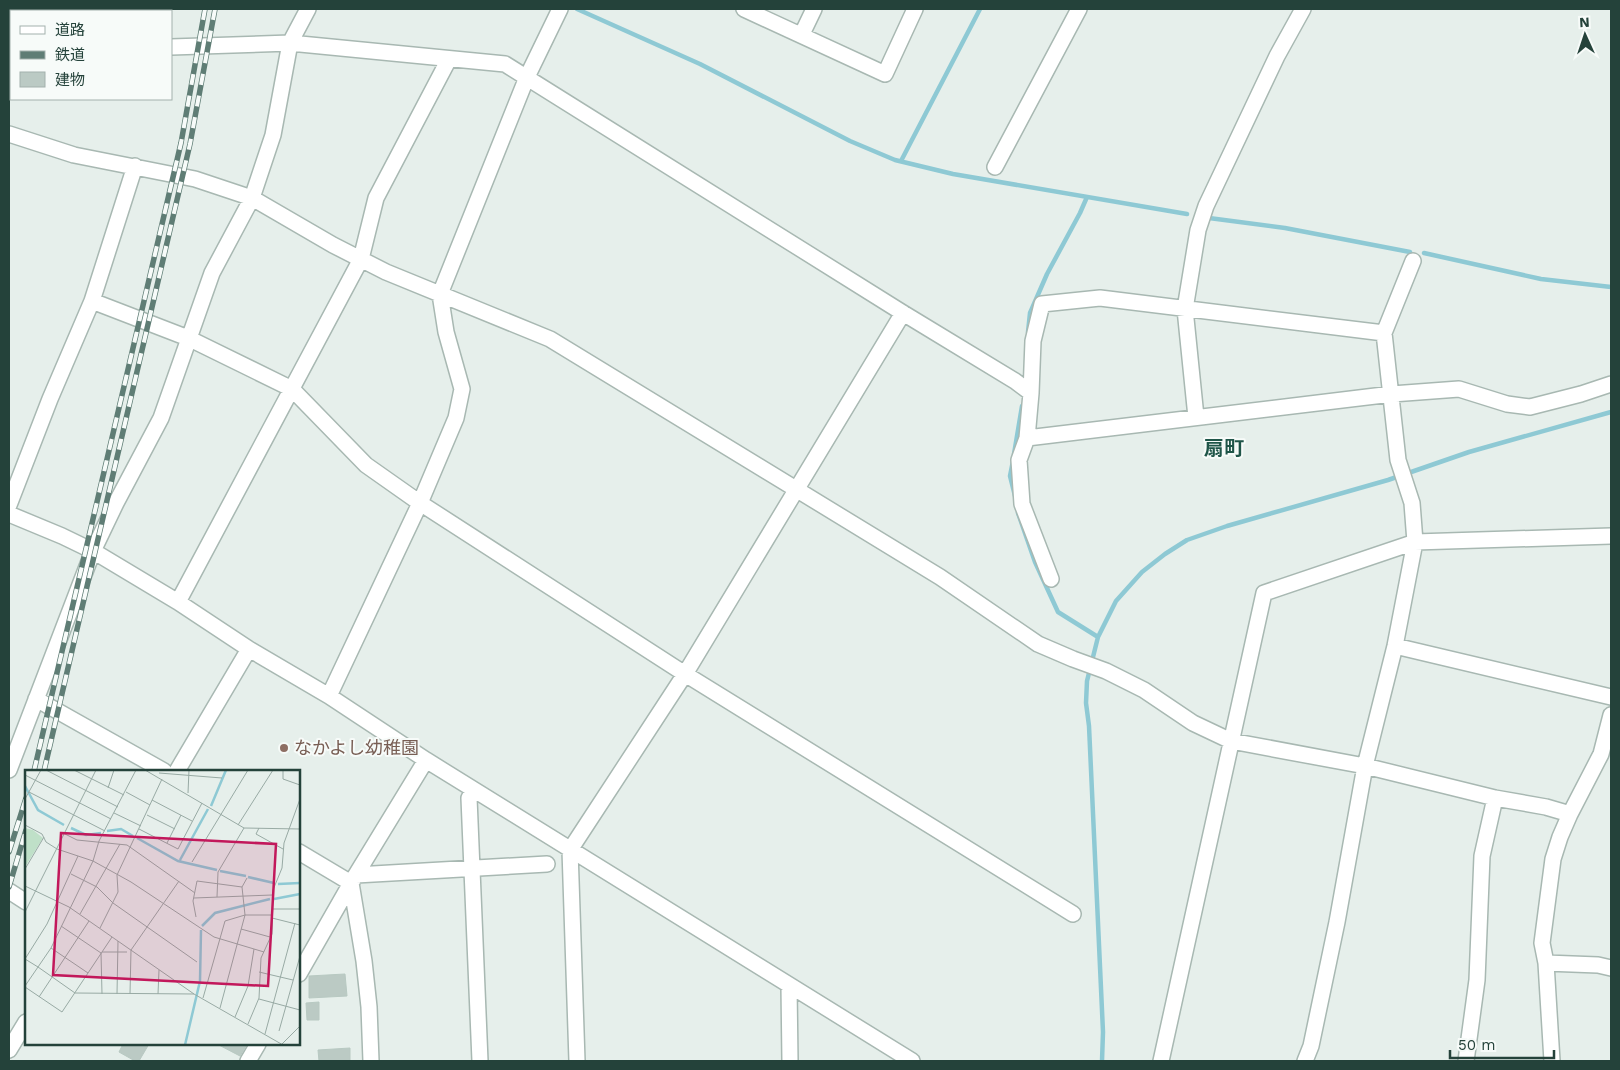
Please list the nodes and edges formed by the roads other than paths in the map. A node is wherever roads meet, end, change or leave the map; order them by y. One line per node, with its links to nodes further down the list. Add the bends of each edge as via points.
1 (308, 9): 9 (street)
2 (559, 9): 12 (street)
3 (744, 9): 8 (street)
4 (814, 9): 8 (street)
5 (915, 9): 8 (street, via 885,74)
6 (1079, 9): 15 (street)
7 (1303, 9): 21 (street, via 1277,56 1206,206 1198,230)
8 (802, 34)
9 (290, 43): 10 (street); 11 (street); 16 (street, via 273,135)
10 (172, 46)
11 (449, 59): 12 (street, via 505,64); 17 (street, via 376,198)
12 (527, 77): 19 (street); 22 (street)
13 (9, 134): 14 (street, via 74,155)
14 (135, 166): 16 (street, via 195,179); 20 (street)
15 (995, 166)
16 (252, 198): 17 (street); 24 (street, via 212,273)
17 (361, 259): 19 (street); 26 (street)
18 (1413, 261): 23 (street)
19 (440, 294): 32 (street, via 550,339); 33 (street, via 446,332 462,389 456,418)
20 (92, 301): 24 (street); 34 (street)
21 (1185, 309): 23 (street); 27 (street, via 1100,298 1042,304 1033,341); 30 (street)
22 (903, 313): 27 (street); 32 (street)
23 (1384, 333): 28 (street)
24 (188, 338): 26 (street); 38 (street, via 161,418)
25 (1611, 384): 28 (street, via 1530,407 1507,404 1458,389); 29 (street)
26 (292, 389): 33 (street, via 366,466); 40 (street)
27 (1031, 393): 31 (street)
28 (1392, 394): 30 (street); 37 (street, via 1398,460 1412,503)
29 (1611, 395)
30 (1196, 417): 31 (street)
31 (1026, 438): 39 (street, via 1019,460 1022,504)
32 (797, 490): 43 (street); 48 (street, via 940,578 1038,644 1106,671 1144,690 1193,723)
33 (420, 503): 43 (street); 44 (street)
34 (9, 504)
35 (9, 514): 38 (street)
36 (1611, 536): 37 (street)
37 (1415, 542): 41 (street); 48 (street, via 1264,593)
38 (94, 551): 40 (street); 46 (street)
39 (1051, 579)
40 (178, 602): 42 (street)
41 (1394, 646): 45 (street); 50 (street)
42 (250, 649): 44 (street); 53 (street)
43 (685, 674): 57 (street); 64 (street)
44 (329, 696): 49 (street)
45 (1611, 697)
46 (36, 699): 51 (street); 52 (street)
47 (1611, 715): 56 (street, via 1601,754)
48 (1232, 741): 50 (street); 78 (street)
49 (426, 760): 54 (street); 61 (street)
50 (1365, 766): 55 (street); 79 (street, via 1337,922)
51 (9, 770)
52 (162, 770)
53 (178, 770)
54 (474, 790): 57 (street); 60 (street, via 469,798)
55 (1495, 798): 56 (street); 80 (street, via 1482,856 1476,980)
56 (1570, 814): 65 (street, via 1553,859 1542,943)
57 (570, 850): 68 (street); 75 (street)
58 (300, 852): 61 (street)
59 (547, 864): 60 (street)
60 (472, 869): 61 (street); 74 (street)
61 (354, 879): 67 (street); 73 (street, via 369,1007)
62 (9, 891): 63 (street)
63 (25, 901)
64 (1073, 914)
65 (1546, 963): 66 (street); 81 (street)
66 (1611, 968)
67 (300, 972)
68 (789, 986): 76 (street); 77 (street)
69 (25, 1024): 71 (street)
70 (257, 1045): 72 (street)
71 (9, 1050)
72 (248, 1061)
73 (371, 1061)
74 (480, 1061)
75 (577, 1061)
76 (790, 1061)
77 (912, 1061)
78 (1161, 1061)
79 (1305, 1061)
80 (1466, 1061)
81 (1552, 1061)

